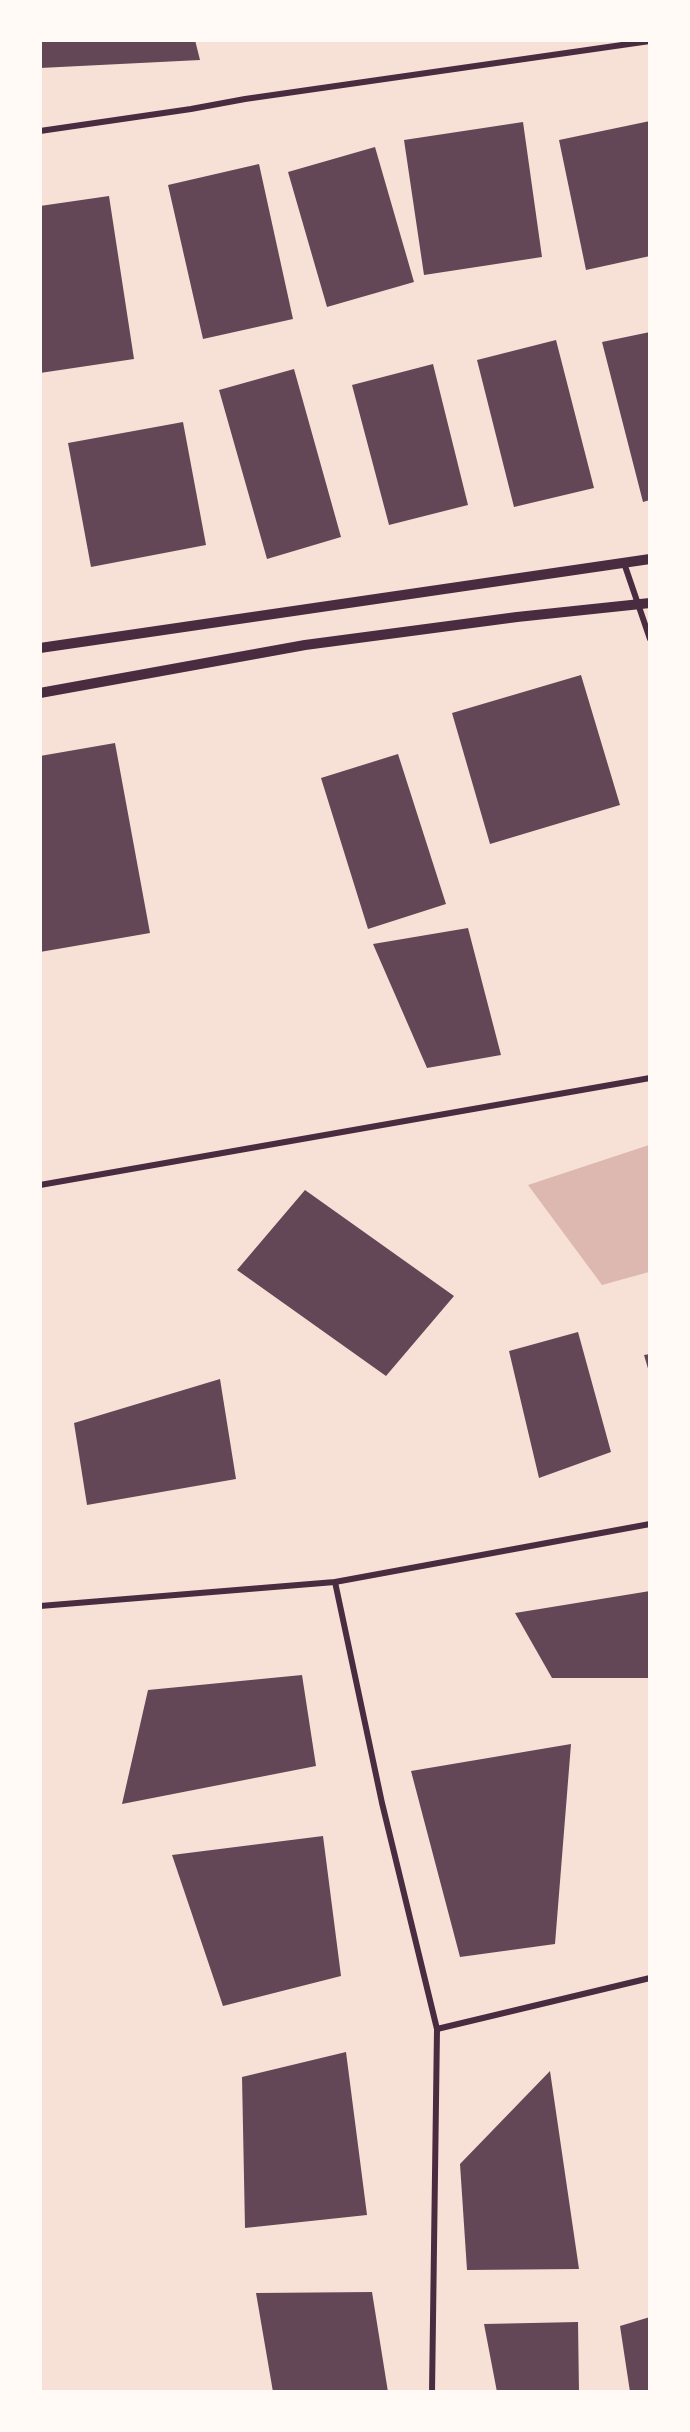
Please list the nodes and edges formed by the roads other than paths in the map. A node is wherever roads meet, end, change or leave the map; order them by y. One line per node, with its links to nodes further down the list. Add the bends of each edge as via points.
1 (650, 41): 2 (street)
2 (40, 131)
3 (650, 559): 4 (street)
4 (624, 562): 6 (street); 8 (street)
5 (650, 603): 6 (street)
6 (637, 605): 7 (street); 9 (street, via 305,645)
7 (650, 639)
8 (40, 648)
9 (40, 693)
10 (650, 1078): 11 (street)
11 (40, 1185)
12 (650, 1524): 13 (street)
13 (335, 1582): 14 (street); 16 (street, via 382,1803)
14 (40, 1606)
15 (650, 1978): 16 (street)
16 (437, 2029): 17 (street)
17 (432, 2391)

